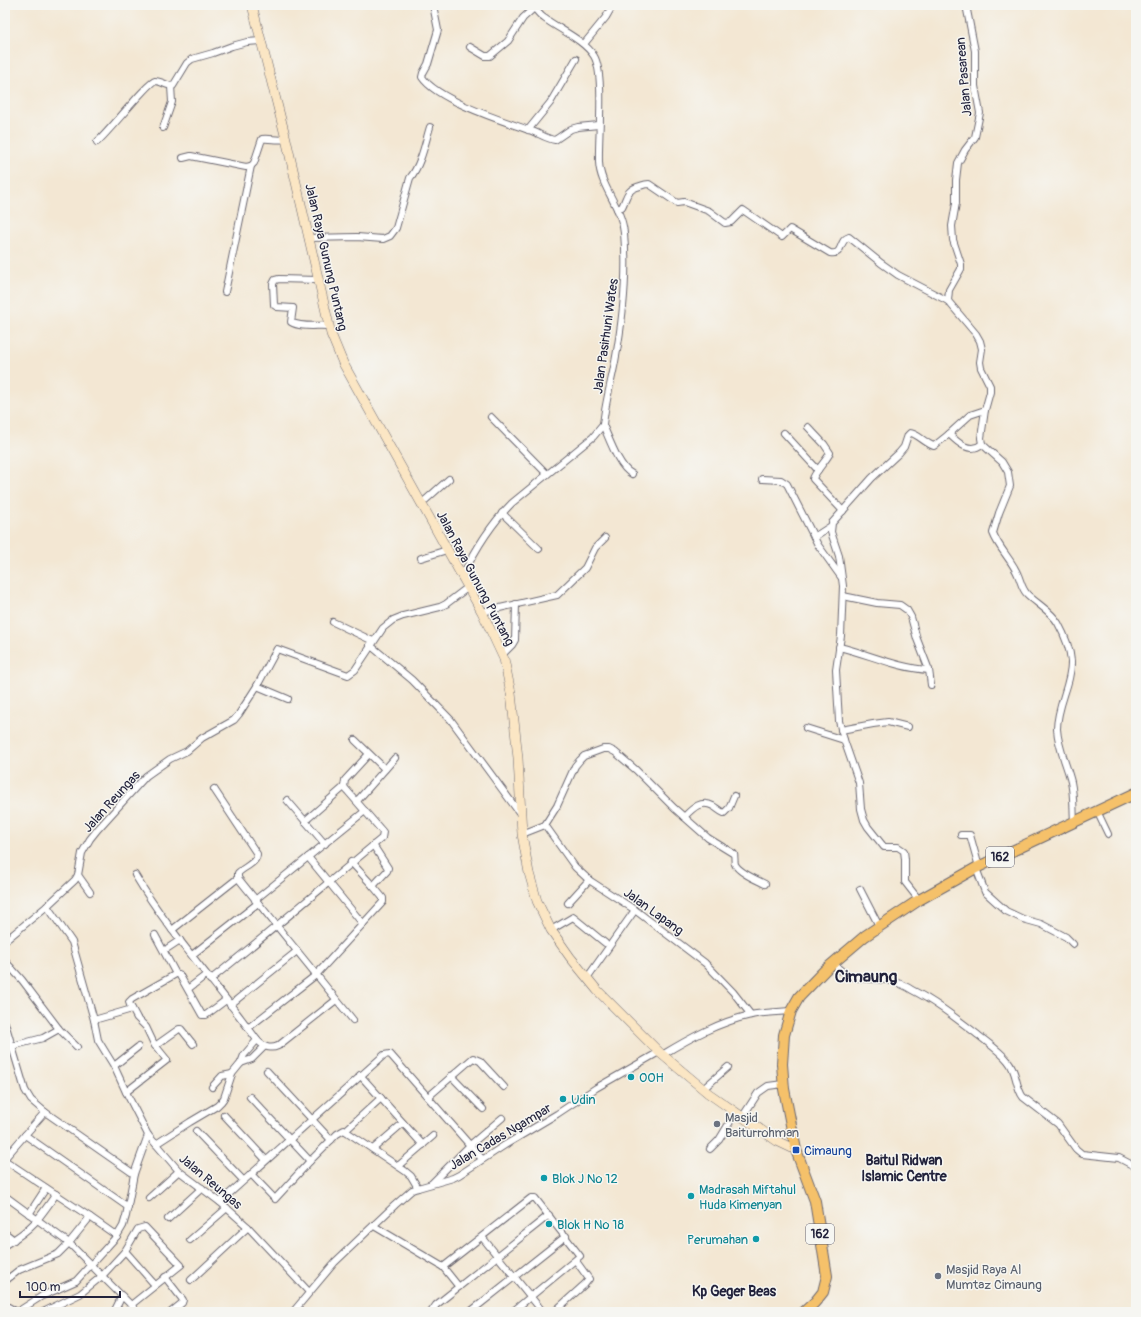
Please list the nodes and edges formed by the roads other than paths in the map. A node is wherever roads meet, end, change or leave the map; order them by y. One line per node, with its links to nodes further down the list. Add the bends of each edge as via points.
1 (252, 5): 6 (street, Jalan Raya Gunung Puntang)
2 (433, 5): 14 (street, via 438,30 423,73 424,81 467,107)
3 (613, 5): 7 (street)
4 (966, 5): 23 (street, Jalan Pasarean, via 974,51 975,86 980,113 975,136 958,163 952,226 961,269 949,290)
5 (533, 6): 7 (street, Jalan Pasirhuni Wates, via 543,17); 8 (street, via 508,41 490,56)
6 (260, 41): 10 (street, via 247,42 192,59); 15 (street, Jalan Raya Gunung Puntang)
7 (584, 44): 11 (street, Jalan Pasirhuni Wates, via 597,62)
8 (470, 47)
9 (576, 59): 14 (street, via 550,103)
10 (171, 86): 13 (street, via 172,102); 16 (street, via 157,81 151,83)
11 (599, 125): 14 (street, via 571,129 555,140); 19 (street, Jalan Pasirhuni Wates, via 599,162 605,184)
12 (430, 127): 20 (street, via 410,178 396,228 390,236 383,239)
13 (163, 128)
14 (528, 130)
15 (286, 140): 18 (street, via 262,139); 20 (street, Jalan Raya Gunung Puntang)
16 (97, 142)
17 (183, 158): 18 (street, via 191,156)
18 (251, 166): 22 (street)
19 (617, 209): 23 (street, via 622,207 632,189 649,184 677,203 684,202 709,211 725,223 731,222 743,210 782,237 790,229 830,253 838,253 843,240 849,237 898,275); 27 (street, Jalan Pasirhuni Wates, via 624,230 626,284)
20 (308, 238): 21 (street, Jalan Raya Gunung Puntang)
21 (318, 280): 24 (street, Jalan Raya Gunung Puntang); 24 (street, via 275,280 274,305 293,308 293,324)
22 (225, 292)
23 (948, 301): 25 (street, via 980,341 981,368 990,386)
24 (328, 326): 37 (street, Jalan Raya Gunung Puntang, via 343,363)
25 (985, 410): 30 (street, via 970,415); 31 (street)
26 (491, 417): 33 (street)
27 (603, 425): 33 (street, via 593,437); 34 (street, via 622,465)
28 (808, 428): 32 (street, via 829,451)
29 (784, 433): 32 (street)
30 (949, 434): 31 (street, via 965,447 973,448); 38 (street, via 934,446 914,434 909,434 899,453)
31 (982, 444): 79 (street, via 1005,466 1010,486 993,530 994,537 1011,561 1026,593 1058,622 1069,648 1069,677 1059,710 1057,728 1058,741 1071,781)
32 (818, 470): 38 (street, via 813,476 814,481)
33 (547, 474): 39 (street)
34 (632, 474)
35 (449, 479): 37 (street)
36 (762, 479): 41 (street, via 781,480 787,484)
37 (420, 504): 44 (street, Jalan Raya Gunung Puntang)
38 (842, 511): 40 (street)
39 (502, 513): 43 (street); 46 (street, via 486,534)
40 (831, 526): 41 (street); 47 (street)
41 (814, 537): 47 (street)
42 (605, 538): 50 (street, via 595,548 585,568 562,592 548,598)
43 (539, 549)
44 (447, 550): 45 (street); 46 (street, Jalan Raya Gunung Puntang)
45 (421, 558)
46 (462, 577): 48 (street, Jalan Raya Gunung Puntang)
47 (842, 578): 49 (street)
48 (467, 588): 51 (street, Jalan Raya Gunung Puntang); 53 (street, Jalan Reungas, via 440,607 393,620)
49 (843, 596): 54 (street); 56 (street, via 904,607 911,617)
50 (516, 604): 51 (street); 55 (street, via 515,640)
51 (482, 612): 55 (street, Jalan Raya Gunung Puntang)
52 (333, 622): 53 (street)
53 (372, 643): 58 (street, Jalan Reungas, via 355,670 348,675 277,649); 76 (street, via 451,720)
54 (839, 647): 56 (street, via 882,661); 62 (street, via 836,670)
55 (502, 655): 76 (street, Jalan Raya Gunung Puntang, via 511,693)
56 (929, 670): 57 (street)
57 (931, 684)
58 (257, 686): 59 (street); 89 (street, Jalan Reungas, via 234,720 202,738 187,751 170,759 140,782 90,840 82,854)
59 (288, 699)
60 (908, 727): 62 (street, via 888,722)
61 (806, 728): 64 (street)
62 (841, 730): 64 (street)
63 (355, 740): 65 (street)
64 (844, 740): 98 (street, via 859,783 864,820 884,847 898,847 904,851 905,882)
65 (368, 754): 67 (street); 68 (street, via 345,780)
66 (396, 758): 67 (street)
67 (385, 769): 73 (street)
68 (344, 787): 73 (street); 78 (street)
69 (214, 789): 91 (street, via 257,854 255,860 238,873)
70 (1133, 794): 75 (main road, 162)
71 (734, 796): 77 (street, via 724,813 704,804 694,808)
72 (286, 800): 78 (street)
73 (357, 801): 74 (street)
74 (365, 811): 84 (street); 85 (street, via 383,832 382,838)
75 (1097, 811): 79 (main road, 162); 82 (street)
76 (521, 815): 81 (street, Jalan Raya Gunung Puntang)
77 (684, 817): 80 (street, via 622,757 603,749 584,756 575,766 557,806); 94 (street, via 708,838 734,854 734,862 740,870)
78 (305, 821): 84 (street)
79 (1074, 822): 88 (main road, 162)
80 (545, 825): 81 (street); 92 (street, Jalan Lapang, via 575,867)
81 (522, 834): 107 (street, Jalan Raya Gunung Puntang, via 528,873 537,901)
82 (1108, 834)
83 (961, 836): 88 (street, via 970,835)
84 (325, 844): 86 (street)
85 (373, 845): 87 (street); 95 (street, via 388,868)
86 (308, 858): 93 (street); 99 (street)
87 (351, 862): 93 (street); 95 (street)
88 (978, 868): 98 (main road, 162); 112 (street, via 985,892 1006,911 1041,924 1066,937)
89 (78, 875): 97 (street); 101 (street)
90 (135, 875): 106 (street)
91 (238, 878): 99 (street); 106 (street)
92 (589, 880): 100 (street); 102 (street, Jalan Lapang)
93 (329, 882): 103 (street); 104 (street)
94 (765, 884)
95 (373, 886): 103 (street, via 383,902)
96 (860, 889): 105 (street)
97 (90, 892)
98 (919, 900): 105 (main road, 162)
99 (256, 901): 104 (street); 115 (street)
100 (568, 903)
101 (47, 906): 110 (street); 129 (street, Jalan Reungas, via 72,942)
102 (635, 910): 121 (street); 128 (street, Jalan Lapang, via 705,963)
103 (363, 924): 119 (street)
104 (277, 927): 114 (street); 120 (street)
105 (877, 927): 117 (main road, 162)
106 (172, 930): 109 (street)
107 (551, 930): 111 (street, via 574,917); 121 (street, Jalan Raya Gunung Puntang)
108 (155, 935): 118 (street)
109 (180, 940): 113 (street); 115 (street)
110 (5, 941)
111 (604, 943)
112 (1073, 944)
113 (168, 948)
114 (297, 951): 119 (street); 125 (street)
115 (192, 955): 120 (street)
116 (5, 961): 133 (street)
117 (834, 962): 127 (main road, 162, via 805,990); 182 (street, via 844,973 852,977 892,981 914,990 951,1014 1009,1061 1023,1097 1058,1124 1079,1152 1091,1156 1119,1158)
118 (176, 974): 122 (street, via 179,974); 126 (street, via 131,1000 129,1003)
119 (316, 976): 124 (street); 132 (street)
120 (208, 978): 122 (street); 123 (street)
121 (587, 978): 141 (street, Jalan Raya Gunung Puntang, via 618,1013)
122 (189, 988): 123 (street, via 204,1015)
123 (226, 1000): 125 (street)
124 (336, 1000): 130 (street); 140 (street, via 278,1046)
125 (230, 1005): 132 (street)
126 (132, 1009): 129 (street); 137 (street, via 146,1027)
127 (791, 1011): 128 (street, Jalan Cadas Ngampar); 149 (main road, 162, via 782,1051)
128 (751, 1015): 141 (street, Jalan Cadas Ngampar, via 702,1032)
129 (94, 1020): 143 (street, Jalan Reungas, via 98,1040)
130 (352, 1020)
131 (5, 1023): 136 (street)
132 (248, 1028): 134 (street)
133 (59, 1029): 136 (street, via 43,1038); 138 (street)
134 (257, 1040): 140 (street); 142 (street, via 244,1055)
135 (193, 1044): 137 (street, via 180,1029 177,1029)
136 (12, 1046): 158 (street, via 27,1096)
137 (155, 1046): 153 (street, via 167,1060)
138 (77, 1047)
139 (138, 1047): 143 (street)
140 (264, 1047): 142 (street, via 252,1059)
141 (660, 1053): 152 (street, Jalan Raya Gunung Puntang); 178 (street, Jalan Cadas Ngampar, via 596,1088)
142 (241, 1063): 146 (street)
143 (114, 1066): 153 (street, Jalan Reungas)
144 (728, 1067): 152 (street)
145 (267, 1071): 162 (street)
146 (232, 1074): 150 (street, via 222,1076); 171 (street, via 224,1098 217,1106)
147 (360, 1075): 155 (street, via 384,1055 390,1054); 156 (street); 162 (street)
148 (451, 1076): 151 (street, via 475,1058); 155 (street); 157 (street)
149 (783, 1084): 159 (street, via 768,1086 758,1092); 176 (main road, 162)
150 (212, 1087)
151 (504, 1087)
152 (703, 1090): 159 (street, Jalan Raya Gunung Puntang)
153 (126, 1092): 167 (street, Jalan Reungas)
154 (250, 1097): 169 (street)
155 (428, 1097): 173 (street)
156 (381, 1098): 163 (street); 164 (street)
157 (483, 1109)
158 (45, 1112): 166 (street); 184 (street)
159 (740, 1114): 175 (street); 176 (street, Jalan Raya Gunung Puntang, via 777,1141)
160 (224, 1115): 179 (street)
161 (502, 1118): 173 (street)
162 (312, 1119): 169 (street); 170 (street)
163 (403, 1123): 172 (street); 174 (street)
164 (346, 1130): 170 (street, via 342,1130); 174 (street)
165 (196, 1131): 186 (street)
166 (25, 1135): 177 (street); 195 (street)
167 (148, 1135): 171 (street, Jalan Reungas); 184 (street)
168 (433, 1136): 172 (street)
169 (289, 1139): 179 (street); 180 (street)
170 (331, 1140): 180 (street)
171 (156, 1144): 183 (street, Jalan Reungas)
172 (423, 1145): 181 (street)
173 (470, 1145): 178 (street); 187 (street)
174 (373, 1149): 181 (street)
175 (710, 1149)
176 (796, 1150): 240 (main road, 162, via 814,1201 827,1276 823,1292)
177 (5, 1159): 188 (street)
178 (482, 1159): 187 (street, Jalan Cadas Ngampar, via 453,1178)
179 (266, 1160): 185 (street)
180 (310, 1161): 185 (street, via 275,1199)
181 (398, 1166): 190 (street, via 411,1176)
182 (1136, 1167)
183 (179, 1171): 189 (street, Jalan Reungas); 193 (street)
184 (134, 1174): 195 (street)
185 (251, 1174): 186 (street)
186 (244, 1180): 194 (street)
187 (431, 1184): 190 (street, Jalan Cadas Ngampar)
188 (46, 1188): 191 (street); 197 (street)
189 (202, 1188): 194 (street, Jalan Reungas); 200 (street)
190 (418, 1188): 202 (street, Jalan Cadas Ngampar, via 394,1205)
191 (56, 1194): 199 (street); 201 (street)
192 (5, 1196): 197 (street)
193 (149, 1198)
194 (220, 1202): 196 (street, Jalan Reungas)
195 (128, 1207): 205 (street)
196 (227, 1208): 203 (street, Jalan Reungas); 209 (street)
197 (29, 1214): 201 (street)
198 (549, 1216): 206 (street); 207 (street, via 535,1198 531,1198); 213 (street)
199 (90, 1217): 205 (street); 210 (street)
200 (168, 1219)
201 (38, 1220): 208 (street); 210 (street)
202 (374, 1226): 216 (street); 224 (street, Jalan Cadas Ngampar, via 335,1262)
203 (248, 1227): 220 (street); 224 (street, Jalan Reungas)
204 (5, 1233): 208 (street)
205 (117, 1236): 215 (street)
206 (566, 1236): 214 (street, via 580,1256); 219 (street)
207 (482, 1237): 213 (street); 216 (street)
208 (14, 1240): 211 (street)
209 (190, 1240)
210 (69, 1243): 215 (street); 221 (street, via 58,1254 19,1270)
211 (5, 1245)
212 (125, 1251): 217 (street); 218 (street, via 138,1229 146,1228 181,1265); 222 (street)
213 (499, 1256): 219 (street); 223 (street)
214 (576, 1261): 226 (street); 239 (street, via 589,1279)
215 (92, 1266): 217 (street); 229 (street, via 76,1281 42,1296)
216 (443, 1267): 223 (street)
217 (101, 1275): 225 (street); 230 (street, via 80,1294)
218 (165, 1277): 222 (street); 233 (street, via 183,1300)
219 (515, 1278): 226 (street); 236 (street)
220 (191, 1280)
221 (5, 1281)
222 (156, 1285): 228 (street)
223 (459, 1287): 235 (street)
224 (309, 1292): 234 (street, Jalan Cadas Ngampar)
225 (122, 1296): 228 (street); 231 (street)
226 (531, 1297): 237 (street); 238 (street)
227 (5, 1305): 229 (street)
228 (132, 1305): 232 (street)
229 (17, 1312)
230 (43, 1312)
231 (114, 1312)
232 (136, 1312)
233 (171, 1312)
234 (292, 1312)
235 (431, 1312)
236 (470, 1312)
237 (512, 1312)
238 (543, 1312)
239 (554, 1312)
240 (804, 1312)

